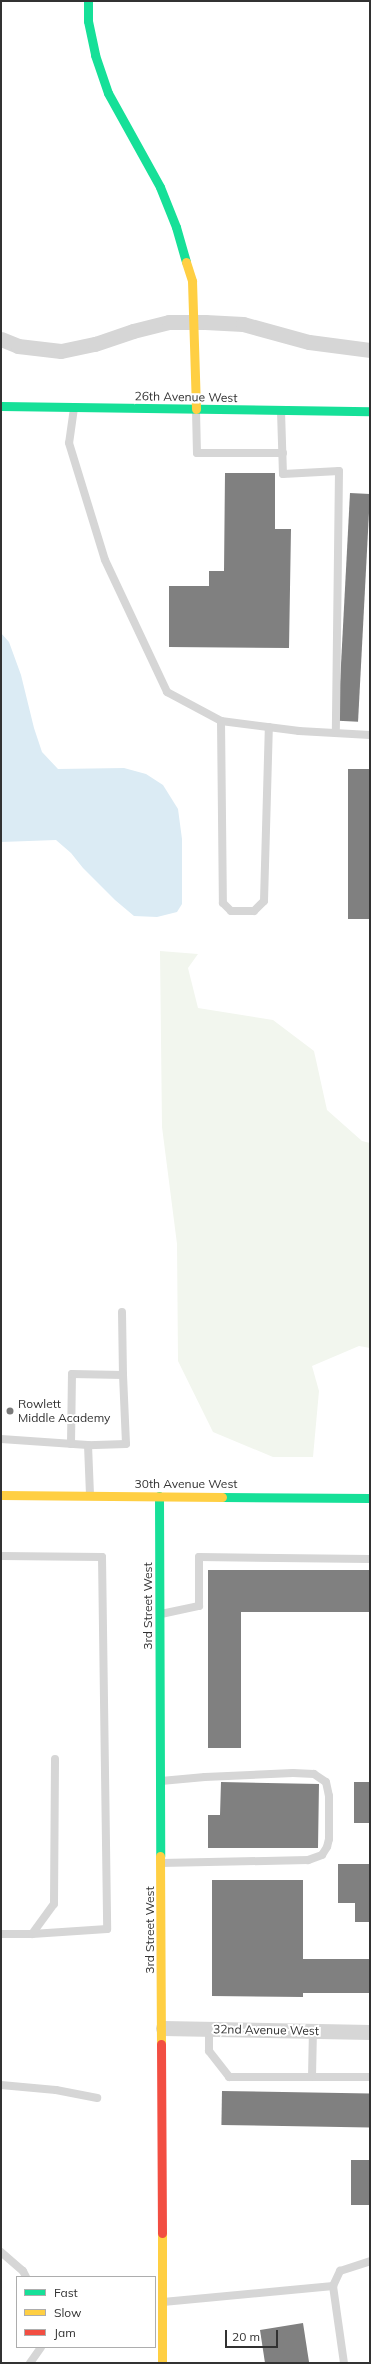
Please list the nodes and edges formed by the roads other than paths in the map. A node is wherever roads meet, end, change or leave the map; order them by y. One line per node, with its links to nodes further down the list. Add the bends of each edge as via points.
1 (88, 1): 2 (street, via 88,21 94,55 108,93 160,187 176,227 192,281)
2 (194, 322): 3 (street, via 169,322 61,351 18,346); 4 (street, via 243,324 309,342); 7 (street)
3 (1, 339)
4 (370, 350)
5 (1, 406): 6 (street, 26th Avenue West)
6 (74, 408): 7 (street, 26th Avenue West); 11 (lane, via 69,444 105,560 167,692)
7 (196, 409): 8 (street, 26th Avenue West); 10 (lane, via 197,453)
8 (281, 411): 9 (street, 26th Avenue West); 10 (lane)
9 (370, 411)
10 (283, 453): 13 (lane, via 283,474 339,471)
11 (221, 721): 12 (lane); 12 (lane, via 223,902 231,911 254,911 264,901)
12 (269, 727): 13 (lane)
13 (336, 733): 14 (lane)
14 (370, 735)
15 (122, 1312): 16 (lane)
16 (124, 1375): 18 (lane, via 72,1374); 19 (lane, via 126,1444)
17 (1, 1439): 18 (lane)
18 (71, 1444): 19 (lane)
19 (88, 1445): 21 (lane)
20 (1, 1495): 21 (street, 30th Avenue West)
21 (90, 1496): 22 (street, 30th Avenue West)
22 (159, 1496): 23 (street, 30th Avenue West); 26 (street, 3rd Street West)
23 (370, 1498)
24 (1, 1556): 31 (lane, via 102,1557 107,1929)
25 (370, 1559): 26 (lane, via 199,1557 199,1606)
26 (160, 1614): 28 (street, 3rd Street West)
27 (55, 1759): 31 (lane, via 54,1904)
28 (161, 1781): 29 (street, 3rd Street West); 29 (lane, via 314,1774 326,1782 329,1796 329,1839 322,1855 308,1860)
29 (161, 1863): 32 (street, 3rd Street West)
30 (1, 1934): 31 (lane)
31 (32, 1934)
32 (163, 2028): 33 (street, 32nd Avenue West); 44 (street, 3rd Street West)
33 (209, 2028): 34 (street, 32nd Avenue West); 36 (lane, via 209,2051 229,2077)
34 (313, 2031): 35 (street, 32nd Avenue West); 36 (lane)
35 (370, 2032)
36 (312, 2077): 37 (lane)
37 (370, 2077)
38 (1, 2084): 39 (lane)
39 (97, 2098)
40 (1, 2252): 42 (lane)
41 (370, 2261): 43 (lane, via 340,2271)
42 (26, 2276)
43 (333, 2286): 44 (lane); 48 (lane)
44 (163, 2302): 47 (street, 3rd Street West)
45 (40, 2348): 46 (lane)
46 (30, 2363)
47 (162, 2363)
48 (344, 2363)

